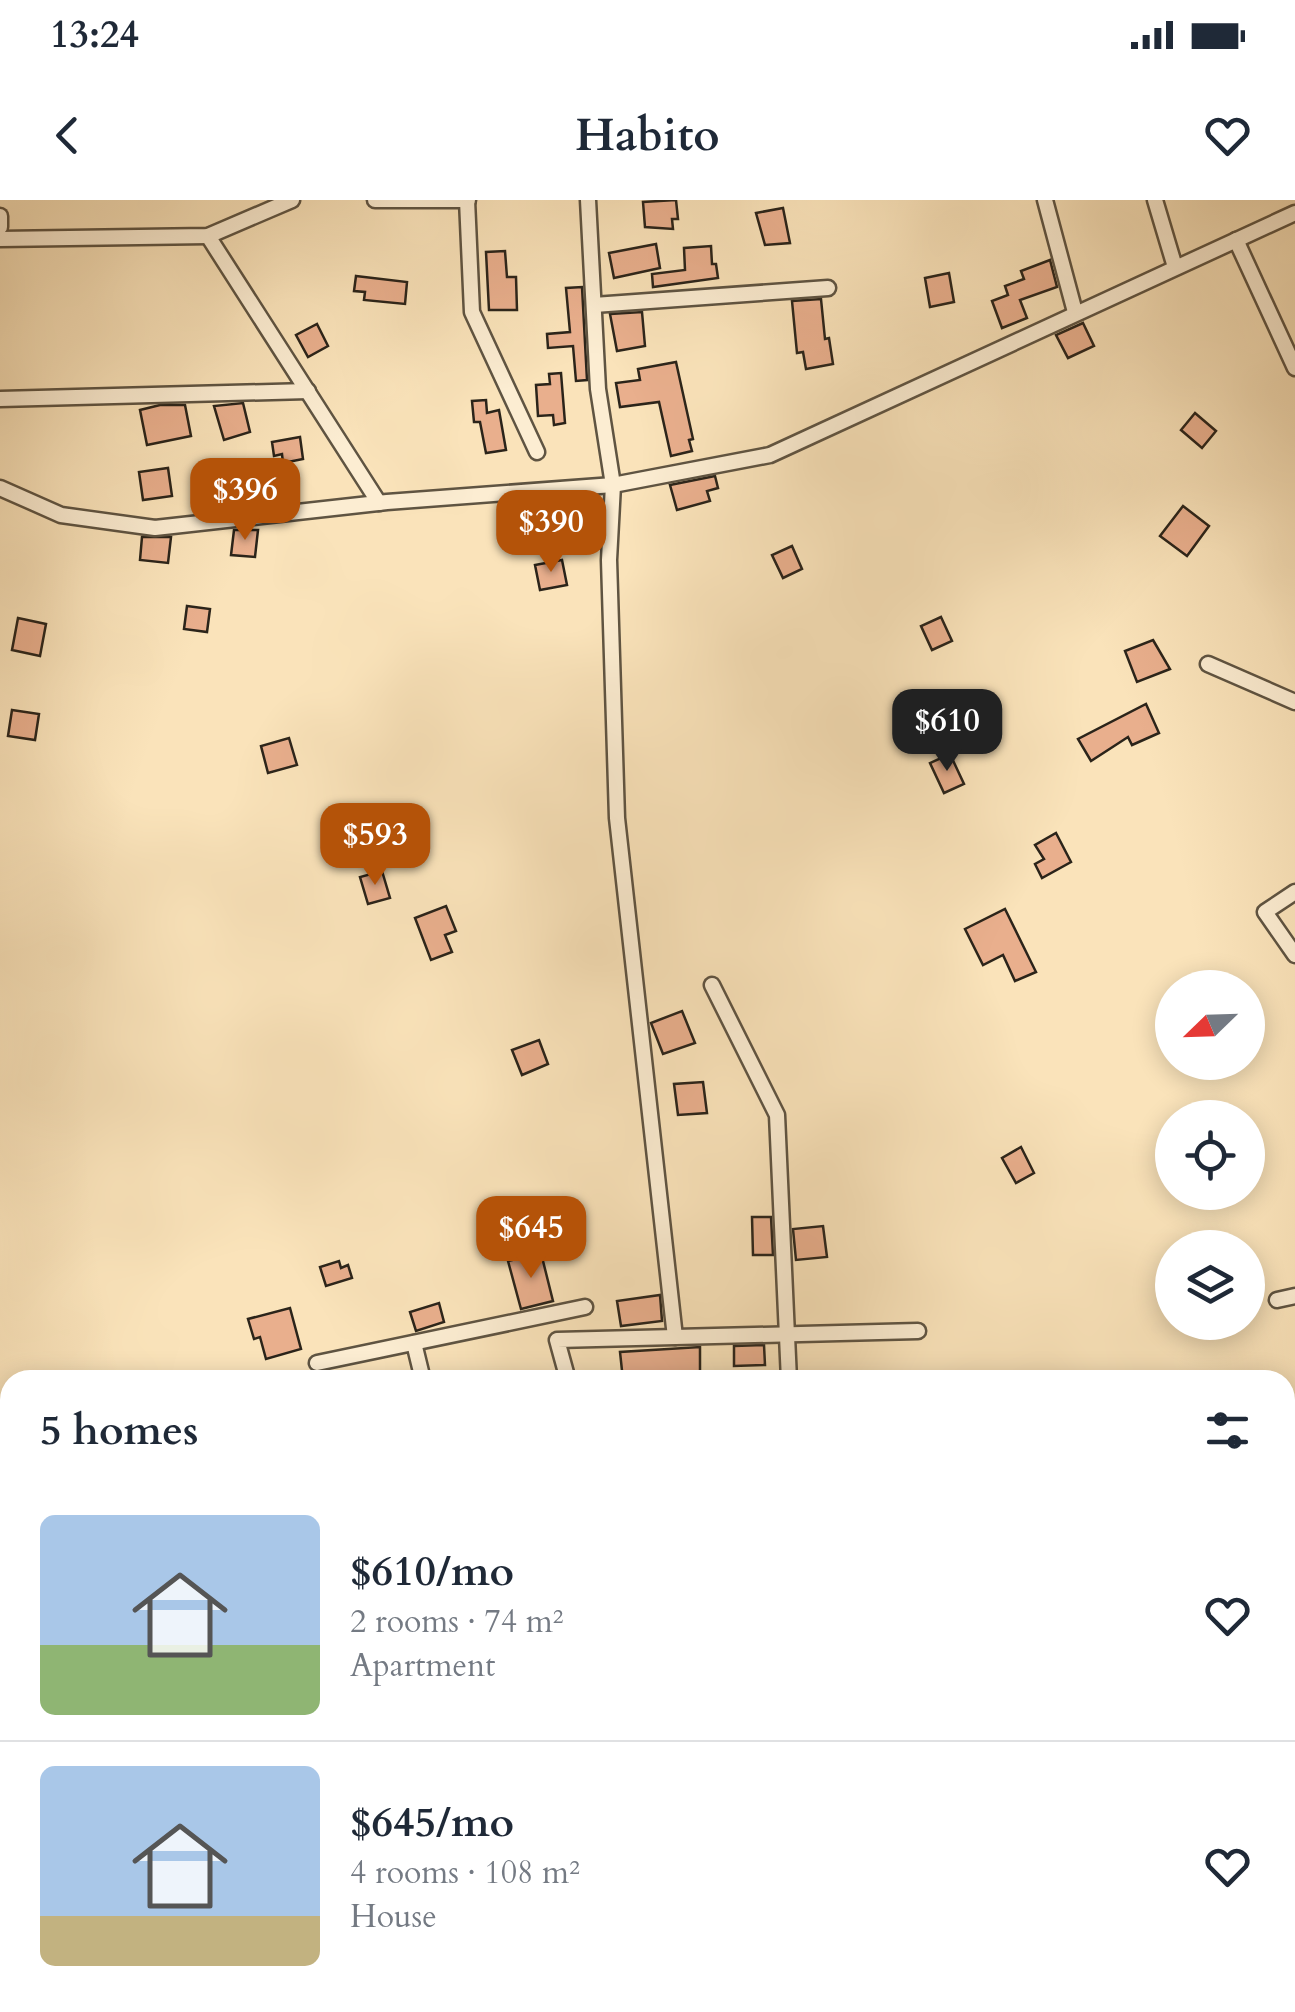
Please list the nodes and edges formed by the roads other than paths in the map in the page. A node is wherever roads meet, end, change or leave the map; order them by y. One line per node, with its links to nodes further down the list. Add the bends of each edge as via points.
1 (292, 200): 11 (street)
2 (375, 200): 3 (street)
3 (467, 200): 21 (street, via 472,312)
4 (588, 200): 16 (street)
5 (1046, 200): 17 (street)
6 (1154, 200): 14 (street)
7 (1277, 200): 9 (street)
8 (0, 216): 10 (street)
9 (1288, 216): 13 (street)
10 (0, 227)
11 (208, 236): 12 (street); 19 (street)
12 (0, 240)
13 (1236, 240): 14 (street); 18 (street)
14 (1175, 266): 17 (street)
15 (828, 288): 16 (street)
16 (594, 305): 22 (street)
17 (1075, 312): 22 (street, via 770,455)
18 (1295, 368)
19 (308, 391): 20 (street); 24 (street)
20 (0, 399)
21 (537, 452)
22 (613, 485): 24 (street); 35 (street, via 617,818)
23 (0, 488): 24 (street, via 62,515 155,528)
24 (379, 503)
25 (1208, 664): 26 (street)
26 (1295, 702)
27 (1295, 892): 28 (street, via 1266,912)
28 (1295, 955)
29 (712, 985): 34 (street, via 777,1115)
30 (1295, 1296): 31 (street)
31 (1277, 1300)
32 (585, 1306): 36 (street)
33 (918, 1331): 34 (street)
34 (788, 1334): 35 (street); 40 (street)
35 (675, 1337): 39 (street, via 557,1340)
36 (414, 1343): 37 (street); 38 (street)
37 (317, 1363)
38 (421, 1370)
39 (565, 1370)
40 (789, 1370)

